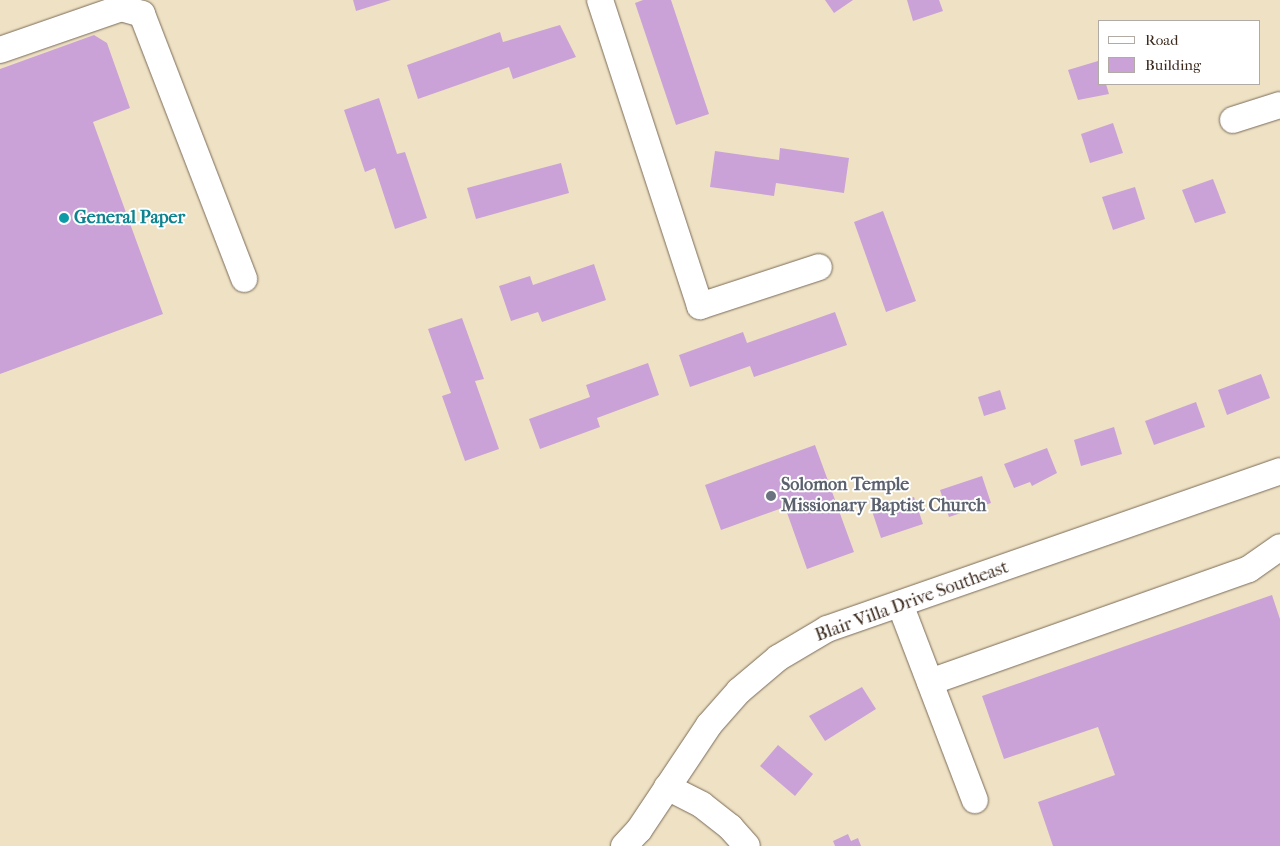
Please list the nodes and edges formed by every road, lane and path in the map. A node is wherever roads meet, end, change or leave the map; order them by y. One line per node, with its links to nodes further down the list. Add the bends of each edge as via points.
1 (600, 0): 5 (street, via 700,306)
2 (0, 50): 6 (street, via 121,8 142,14)
3 (1280, 106): 4 (street)
4 (1233, 120)
5 (819, 267)
6 (244, 279)
7 (1280, 471): 9 (street, Blair Villa Drive Southeast)
8 (1280, 547): 10 (street, via 1249,569)
9 (900, 604): 10 (street); 11 (street, Blair Villa Drive Southeast, via 827,629 778,658 739,691 715,718)
10 (930, 682): 12 (street)
11 (667, 787): 13 (street, Blair Villa Drive Southeast, via 639,830); 14 (street, via 702,806 730,827)
12 (975, 800)
13 (624, 846)
14 (746, 846)

